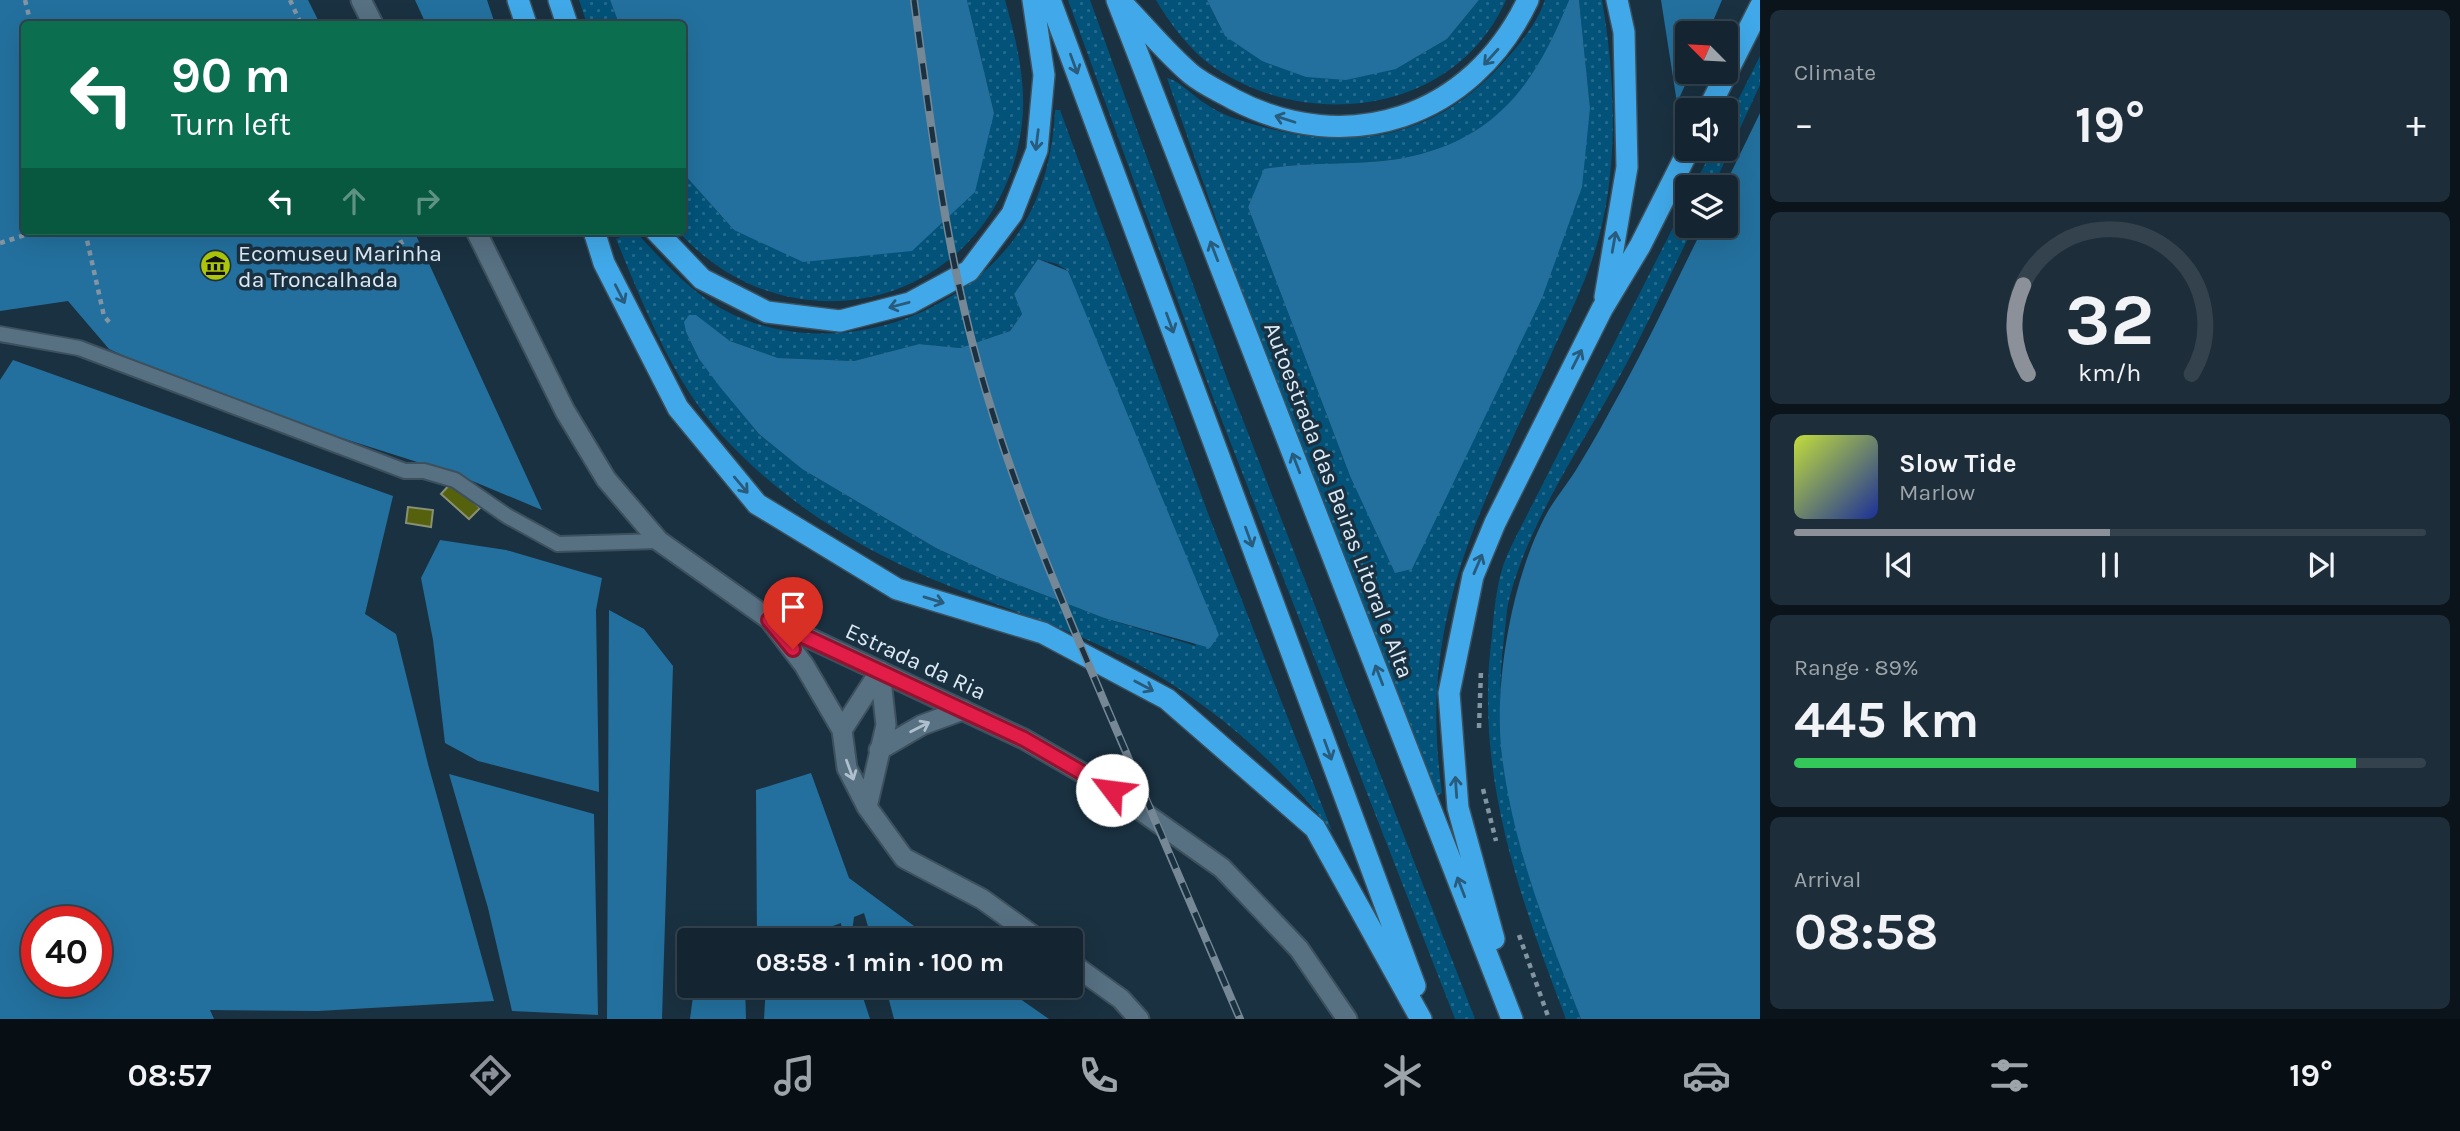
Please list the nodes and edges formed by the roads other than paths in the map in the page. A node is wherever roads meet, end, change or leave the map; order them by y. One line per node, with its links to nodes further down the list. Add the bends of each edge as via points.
1 (361, 0): 10 (street)
2 (518, 0): 11 (highway)
3 (559, 0): 12 (highway)
4 (1033, 0): 17 (highway, one-way to 17, via 1044,75 1037,150 1012,214 969,271 909,303 840,320 767,312 702,279)
5 (1050, 0): 32 (highway, one-way to 32)
6 (1118, 0): 7 (highway, one-way to 6, via 1496,52 1470,79 1432,103 1387,122 1342,129 1297,123 1252,109 1216,89 1191,74); 33 (highway, Autoestrada das Beiras Litoral e Alta, one-way to 6)
7 (1528, 0)
8 (1617, 0): 18 (highway, one-way to 8, via 1627,167 1624,32)
9 (1760, 7): 13 (highway)
10 (372, 21)
11 (525, 21)
12 (567, 21)
13 (1714, 98)
14 (1683, 161): 18 (highway)
15 (478, 235): 20 (street, Estrada da Ria, via 565,411 606,479)
16 (595, 235): 31 (highway, one-way to 31, via 604,263 678,408 757,504 897,589 1043,633 1167,699 1315,828)
17 (660, 235)
18 (1602, 309): 33 (highway, one-way to 18, via 1458,808 1449,693 1473,576)
19 (0, 334): 20 (lane, via 79,348 405,471 455,480 558,544)
20 (659, 541): 21 (street, Estrada da Ria)
21 (769, 620): 22 (street, Estrada da Ria); 24 (street, via 804,664)
22 (880, 671): 23 (street, Estrada da Ria); 24 (street); 25 (street, via 886,725)
23 (963, 710): 25 (street, one-way to 23, via 922,724); 30 (street, Estrada da Ria, via 1112,790 1222,868 1299,949)
24 (842, 730): 26 (street, one-way to 26, via 847,768)
25 (879, 750): 26 (street)
26 (867, 807): 27 (street, via 904,858 982,899)
27 (1022, 928)
28 (1083, 972): 29 (street, via 1121,999)
29 (1139, 1019)
30 (1347, 1019)
31 (1422, 1019)
32 (1427, 1019)
33 (1514, 1019)

